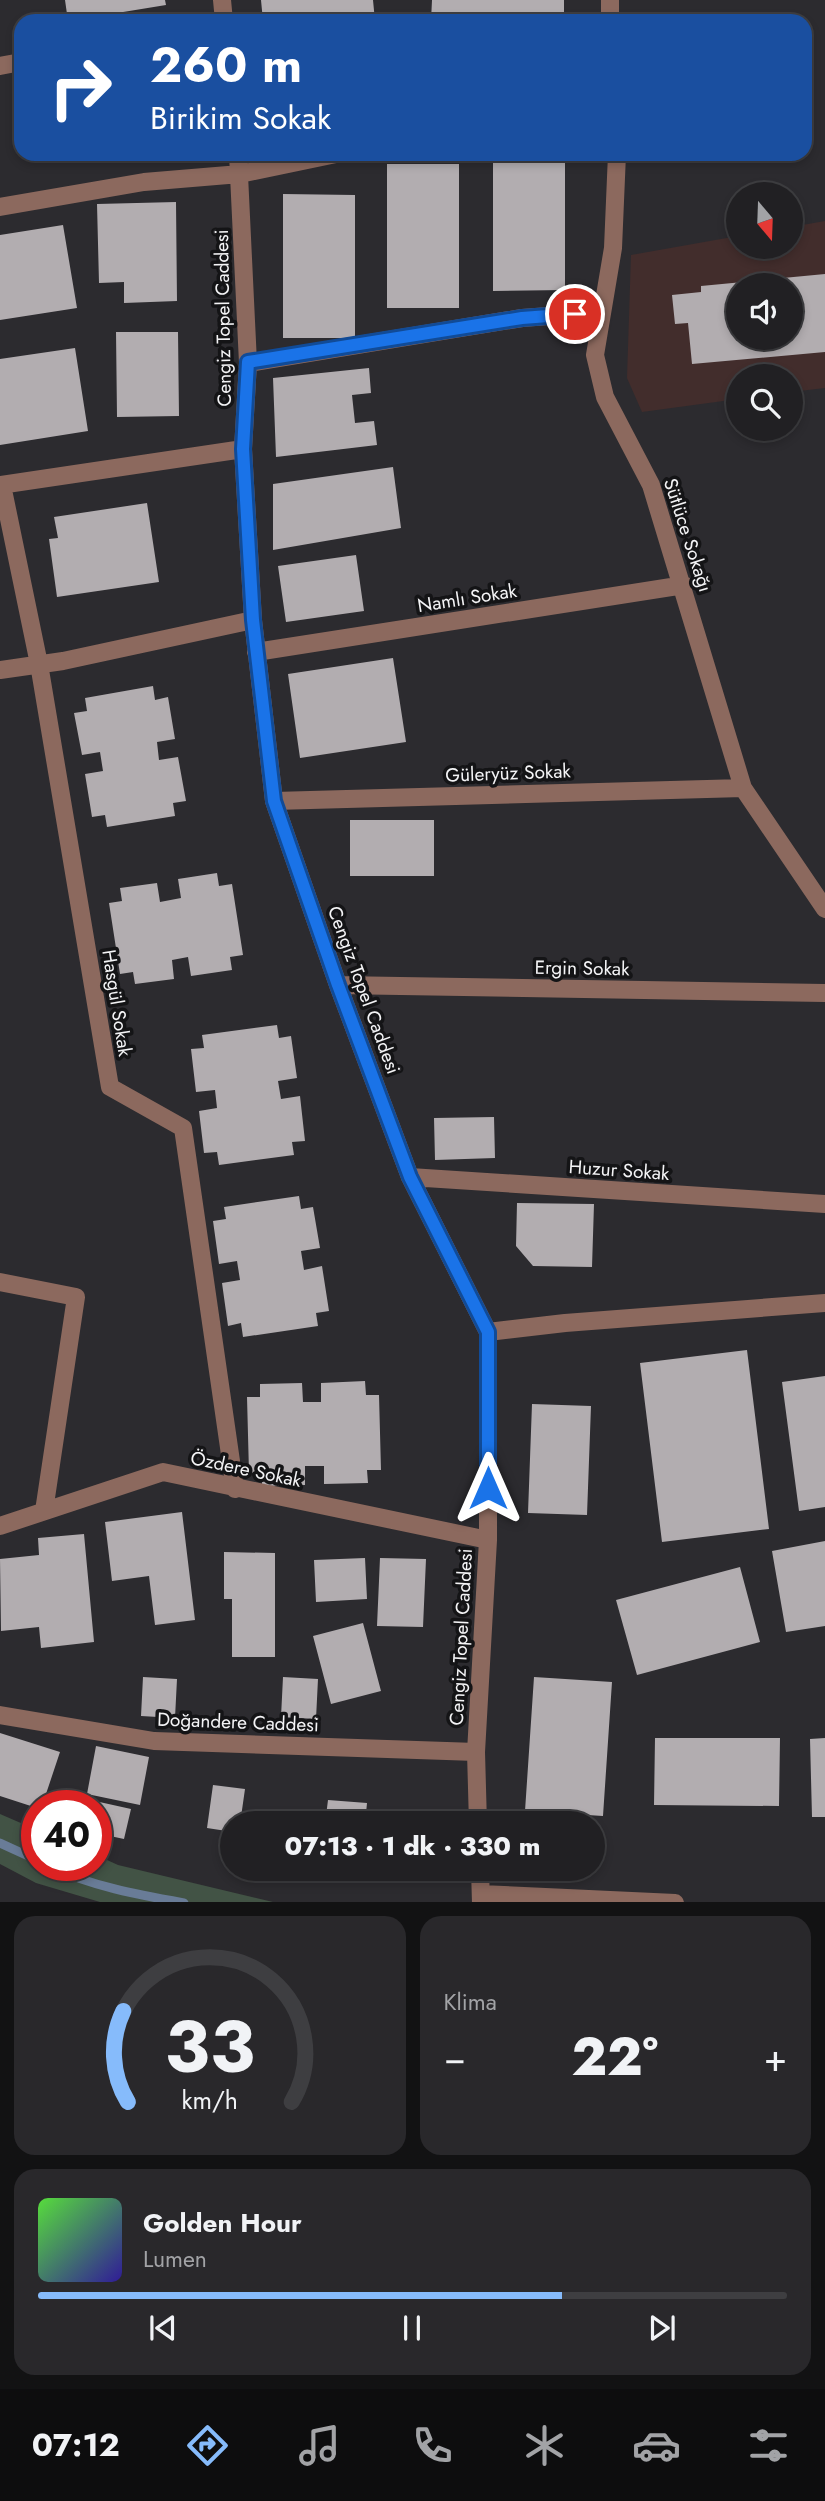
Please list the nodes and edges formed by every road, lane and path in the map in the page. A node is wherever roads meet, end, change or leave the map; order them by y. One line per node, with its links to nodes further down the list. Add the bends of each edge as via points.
1 (239, 161): 4 (street, Cengiz Topel Caddesi)
2 (302, 161): 4 (street)
3 (617, 161): 6 (street, Sütlüce Sokağı, via 613,248)
4 (240, 174): 5 (street, via 144,182); 7 (street, Cengiz Topel Caddesi)
5 (0, 207)
6 (602, 312): 7 (street, via 522,318); 10 (street, Sütlüce Sokağı, via 595,355 605,397 651,485)
7 (248, 362): 8 (street, Cengiz Topel Caddesi)
8 (243, 449): 9 (street); 11 (street, Cengiz Topel Caddesi)
9 (1, 485): 13 (street, Hasgül Sokak)
10 (684, 585): 12 (street, Namlı Sokak); 15 (street, Sütlüce Sokağı)
11 (253, 620): 12 (street, Cengiz Topel Caddesi); 13 (street)
12 (256, 652): 16 (street, Cengiz Topel Caddesi)
13 (39, 664): 14 (street); 25 (street, Hasgül Sokak, via 110,1087 183,1128)
14 (0, 670)
15 (743, 788): 16 (street, Güleryüz Sokak); 17 (street, Sütlüce Sokağı)
16 (274, 801): 18 (street, Cengiz Topel Caddesi)
17 (825, 909)
18 (338, 985): 19 (street, Ergin Sokak); 20 (street, Cengiz Topel Caddesi)
19 (825, 993)
20 (410, 1177): 21 (street, Huzur Sokak); 24 (street, Cengiz Topel Caddesi)
21 (825, 1204)
22 (0, 1282): 26 (street, via 76,1297)
23 (825, 1303): 24 (street)
24 (488, 1332): 28 (street, Cengiz Topel Caddesi)
25 (235, 1489): 26 (street, Özdere Sokak, via 163,1472); 28 (street, Özdere Sokak)
26 (44, 1511): 27 (street, Özdere Sokak)
27 (0, 1525)
28 (488, 1540): 30 (street, Cengiz Topel Caddesi)
29 (0, 1715): 30 (street, Doğandere Caddesi, via 154,1741)
30 (476, 1752): 31 (street, Cengiz Topel Caddesi)
31 (478, 1811)
32 (481, 1898): 33 (street)
33 (674, 1902)

